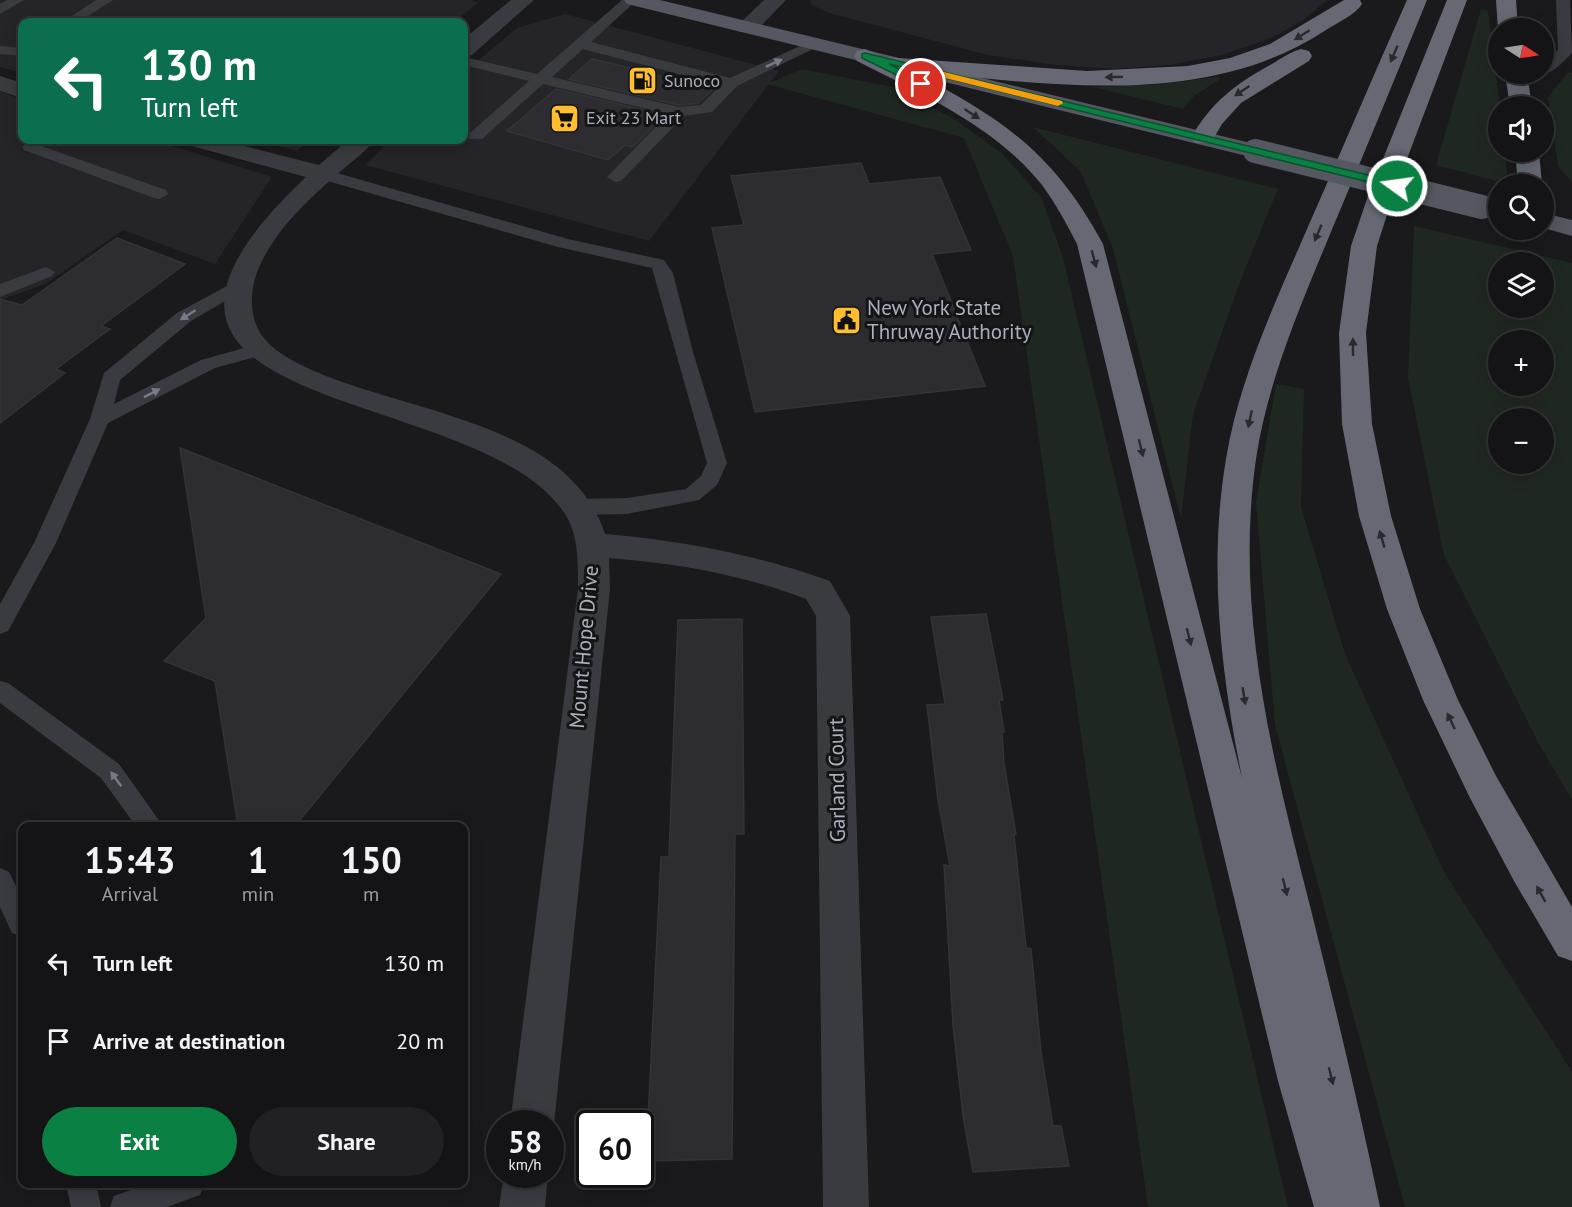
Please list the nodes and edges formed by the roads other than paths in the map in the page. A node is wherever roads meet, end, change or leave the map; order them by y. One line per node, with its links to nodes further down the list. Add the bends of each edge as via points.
1 (16, 0): 11 (lane)
2 (106, 0): 12 (lane)
3 (524, 0): 17 (street)
4 (632, 0): 14 (main road); 15 (lane)
5 (776, 0): 14 (street)
6 (1417, 0): 65 (highway, one-way to 65, via 1264,363 1241,458 1235,503 1233,605 1254,757 1336,1097)
7 (1457, 0): 55 (highway, one-way to 7, via 1478,779 1438,694 1396,588 1367,483 1360,440 1353,315 1364,246)
8 (1506, 0): 13 (highway)
9 (1563, 0): 22 (lane, via 1566,51)
10 (1354, 2): 20 (highway, one-way to 20, via 1276,49 1234,63 1178,74 1089,77); 33 (highway, one-way to 33, via 1329,37 1226,103)
11 (0, 10)
12 (77, 18)
13 (1508, 18)
14 (747, 27): 16 (main road)
15 (580, 44): 23 (lane); 26 (lane, via 627,62)
16 (816, 44): 20 (main road); 26 (lane, one-way to 16)
17 (468, 47)
18 (0, 50): 19 (lane)
19 (18, 50)
20 (877, 59): 33 (main road); 64 (highway, one-way to 64, via 948,99 1023,150 1068,200 1090,244 1299,1081)
21 (468, 61): 23 (lane)
22 (1554, 61)
23 (540, 79): 29 (lane); 32 (lane)
24 (605, 80): 29 (lane)
25 (0, 83): 28 (street)
26 (732, 83): 31 (lane, via 706,109)
27 (635, 88): 30 (lane)
28 (18, 90)
29 (592, 92): 30 (lane)
30 (622, 99): 31 (lane, via 661,102)
31 (679, 112): 38 (lane)
32 (476, 136)
33 (1203, 138): 40 (main road, bridge)
34 (35, 144): 39 (lane, via 30,147)
35 (211, 144): 37 (street)
36 (357, 144): 37 (street, Mount Hope Drive)
37 (323, 174): 44 (street, Mount Hope Drive, via 273,226); 48 (lane, via 564,243 658,264 664,273 717,463 710,480 692,495 627,506)
38 (615, 177)
39 (160, 194)
40 (1488, 208)
41 (1554, 224): 42 (main road)
42 (1572, 228)
43 (46, 272): 45 (lane)
44 (238, 286): 46 (street, Mount Hope Drive, via 240,319); 47 (lane, one-way to 47, via 184,317 111,377)
45 (0, 291)
46 (259, 350): 47 (lane, one-way to 46, via 208,364); 48 (street, Mount Hope Drive, via 317,381 497,444 543,471)
47 (100, 419): 50 (lane, via 45,543)
48 (578, 507): 49 (street, Mount Hope Drive)
49 (591, 545): 56 (street, Mount Hope Drive, via 594,589); 63 (street, Garland Court, via 660,550 791,580 818,590 833,616)
50 (0, 625)
51 (0, 690): 52 (lane, one-way to 51, via 110,771)
52 (147, 822)
53 (0, 880): 54 (lane)
54 (18, 916)
55 (1572, 943)
56 (534, 1110)
57 (82, 1188): 60 (lane)
58 (178, 1188): 61 (lane)
59 (524, 1188): 62 (street)
60 (86, 1207)
61 (125, 1207)
62 (522, 1207)
63 (846, 1207)
64 (1337, 1207)
65 (1357, 1207)

